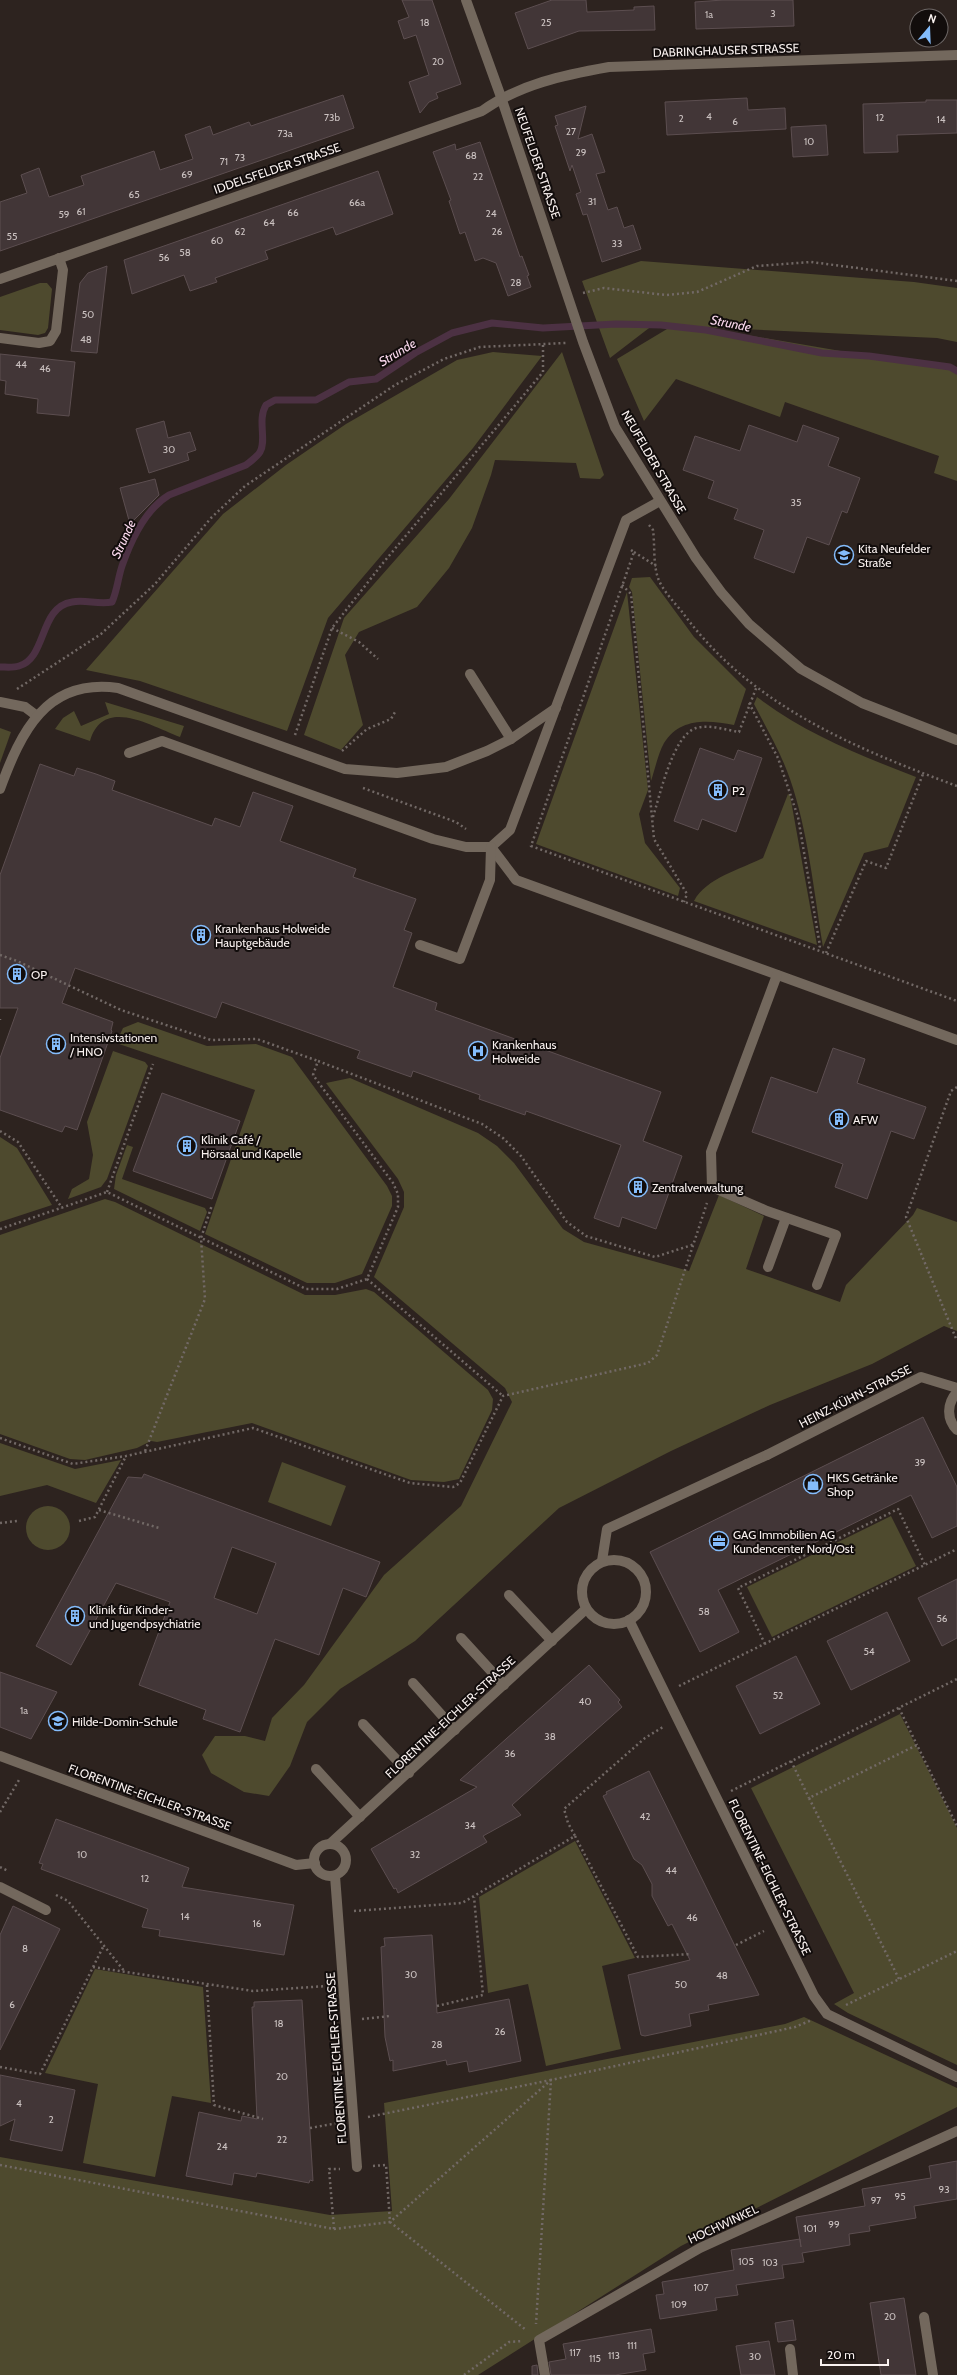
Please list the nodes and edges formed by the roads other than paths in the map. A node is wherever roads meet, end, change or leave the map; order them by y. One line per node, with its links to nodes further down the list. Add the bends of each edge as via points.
1 (466, 0): 3 (street, NEUFELDER STRASSE)
2 (957, 55): 3 (street, DABRINGHAUSER STRASSE, via 609,67 559,75)
3 (501, 97): 4 (street, IDDELSFELDER STRASSE, via 482,110); 7 (street, NEUFELDER STRASSE, via 583,339 616,427)
4 (59, 258): 5 (street, IDDELSFELDER STRASSE); 6 (street, via 63,270 59,308 56,331 50,341 39,344)
5 (0, 279)
6 (0, 338)
7 (660, 501): 10 (street, via 626,520); 13 (street, NEUFELDER STRASSE, via 721,592 774,648 801,669 862,703)
8 (470, 674): 12 (street)
9 (0, 702): 11 (street, via 25,707)
10 (556, 708): 12 (street); 16 (street, via 510,830)
11 (37, 716): 12 (street, via 50,703 75,690 103,686 118,688 345,769 397,773 446,766); 15 (street, via 14,752)
12 (511, 739)
13 (957, 740)
14 (129, 753): 16 (street, via 162,741 433,839 466,847)
15 (0, 790)
16 (491, 847): 17 (street, via 490,880 460,959); 18 (street, via 516,880)
17 (420, 945)
18 (777, 975): 19 (street); 20 (street, via 711,1152 712,1187)
19 (957, 1040)
20 (786, 1218): 21 (street); 22 (street, via 836,1235)
21 (768, 1267)
22 (817, 1285)
23 (957, 1388): 26 (street, HEINZ-KÜHN-STRASSE, via 921,1377 607,1530)
24 (957, 1392): 25 (street, via 949,1406 949,1416)
25 (957, 1430)
26 (602, 1561): 28 (street, via 587,1572 582,1581 582,1600); 29 (street, via 624,1560 633,1566 643,1579 646,1594 644,1605)
27 (510, 1595): 31 (street)
28 (586, 1609): 29 (street, via 601,1622 610,1624); 31 (street, FLORENTINE-EICHLER-STRASSE)
29 (629, 1620): 45 (street, FLORENTINE-EICHLER-STRASSE, via 814,1996 827,2014)
30 (461, 1638): 33 (street)
31 (552, 1641): 33 (street, FLORENTINE-EICHLER-STRASSE)
32 (413, 1683): 35 (street)
33 (504, 1685): 35 (street, FLORENTINE-EICHLER-STRASSE)
34 (363, 1724): 38 (street)
35 (455, 1730): 38 (street, FLORENTINE-EICHLER-STRASSE)
36 (0, 1756): 41 (street, FLORENTINE-EICHLER-STRASSE, via 296,1865)
37 (316, 1769): 39 (street)
38 (409, 1773): 39 (street, FLORENTINE-EICHLER-STRASSE)
39 (360, 1817): 40 (street, FLORENTINE-EICHLER-STRASSE)
40 (330, 1844): 41 (street, FLORENTINE-EICHLER-STRASSE, via 320,1848); 42 (street, via 343,1850 346,1860 343,1870)
41 (315, 1863): 42 (street, via 324,1875)
42 (335, 1876): 47 (street, FLORENTINE-EICHLER-STRASSE)
43 (0, 1887): 44 (street)
44 (46, 1910)
45 (957, 2077)
46 (957, 2131): 50 (street, HOCHWINKEL, via 700,2248 539,2340)
47 (356, 2167)
48 (924, 2317): 52 (street)
49 (790, 2349): 51 (street)
50 (545, 2375)
51 (793, 2375)
52 (933, 2375)

